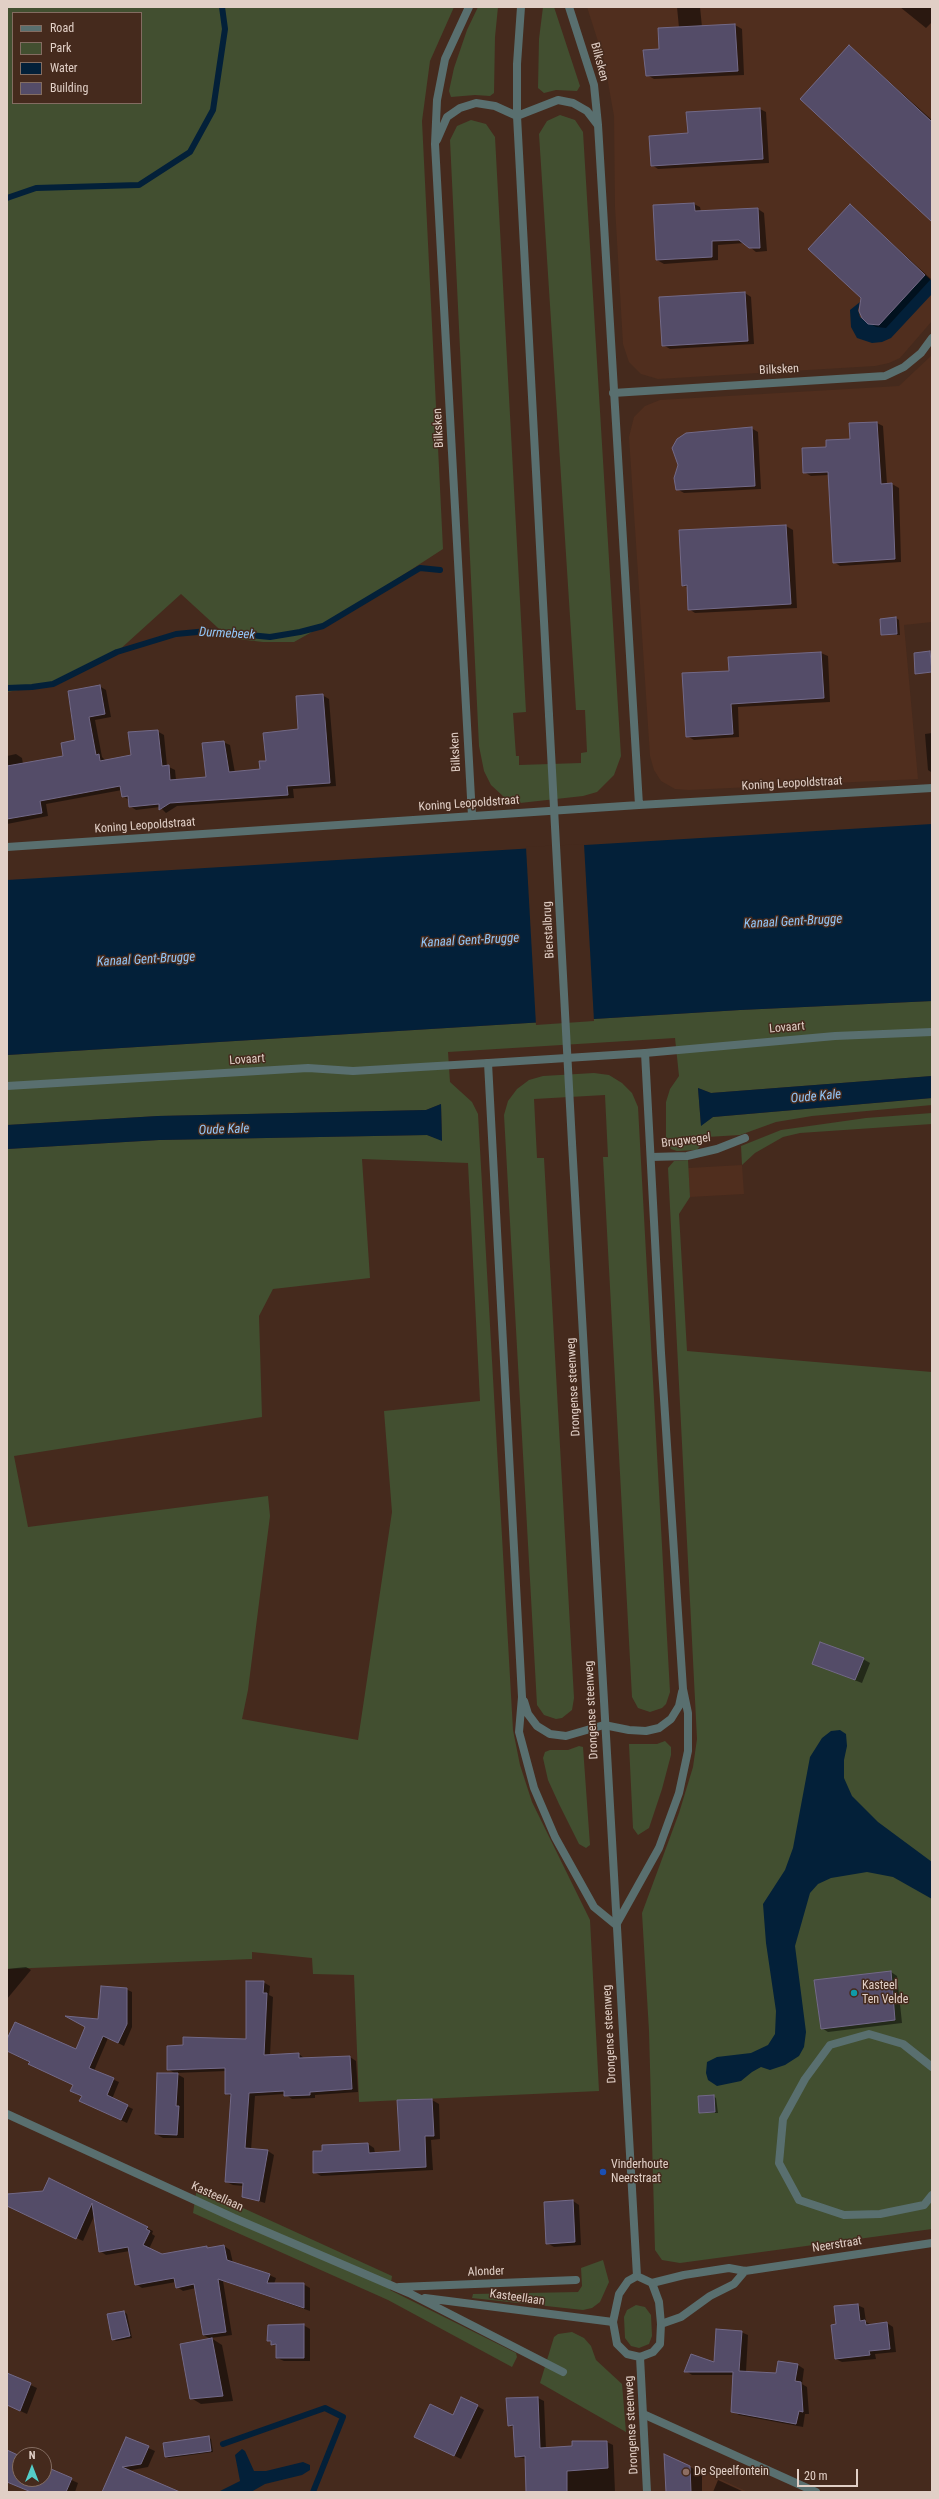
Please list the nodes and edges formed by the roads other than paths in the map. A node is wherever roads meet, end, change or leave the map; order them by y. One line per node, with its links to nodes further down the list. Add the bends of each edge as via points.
1 (469, 7): 6 (street, via 445,59 436,100)
2 (520, 7): 4 (street)
3 (569, 7): 5 (street, Bilksken, via 594,85)
4 (517, 116): 5 (street, via 558,100 573,103 586,111); 6 (street, Bilksken, via 495,106 476,103 460,108 448,117); 18 (street, Bierstalbrug, bridge)
5 (598, 125): 8 (street, Bilksken)
6 (435, 144): 11 (street, Bilksken)
7 (932, 338): 8 (street, Bilksken, via 904,367 885,376)
8 (613, 392): 10 (street, Bilksken)
9 (932, 788): 10 (street, Koning Leopoldstraat)
10 (639, 805): 11 (street, Koning Leopoldstraat)
11 (472, 816): 12 (street, Koning Leopoldstraat)
12 (7, 847)
13 (932, 1032): 14 (street, Lovaart, via 835,1036)
14 (645, 1053): 15 (street, Lovaart); 19 (street)
15 (488, 1063): 16 (street, Lovaart, via 353,1070 308,1068); 21 (street)
16 (7, 1086)
17 (745, 1138): 19 (street, Brugwegel, via 717,1150 688,1156)
18 (572, 1143): 22 (street, Drongense steenweg)
19 (651, 1157): 20 (street)
20 (682, 1689): 22 (street, via 679,1706 671,1719 659,1728 646,1731); 23 (street, via 688,1713 688,1751 679,1793 659,1848)
21 (522, 1697): 22 (street, via 528,1714 537,1726 550,1734 566,1736); 23 (street, via 519,1732 534,1788 555,1837 594,1907)
22 (604, 1725): 23 (street, Drongense steenweg)
23 (616, 1925): 29 (street, Drongense steenweg)
24 (932, 2067): 26 (street, via 903,2044 869,2034 830,2045 805,2079 783,2119 779,2163 799,2200 844,2215 880,2214 924,2205)
25 (7, 2114): 32 (street, Kasteellaan, via 234,2218)
26 (932, 2195)
27 (932, 2243): 28 (street, Neerstraat)
28 (745, 2271): 31 (street, Neerstraat, via 729,2268 684,2274); 35 (street, via 734,2284 710,2296 681,2317)
29 (637, 2276): 31 (street); 34 (street, via 628,2281 619,2294)
30 (576, 2280): 32 (street, Alonder)
31 (652, 2283): 35 (street, via 659,2302)
32 (396, 2288): 33 (street, Kasteellaan)
33 (418, 2297): 34 (street, Kasteellaan); 37 (street, Kasteellaan)
34 (613, 2322): 36 (street, via 617,2344 627,2354)
35 (661, 2324): 36 (street, via 660,2344 653,2352)
36 (640, 2356): 38 (street, Drongense steenweg)
37 (563, 2372)
38 (643, 2414): 39 (street, Drongense steenweg); 40 (street)
39 (648, 2492)
40 (816, 2492)

